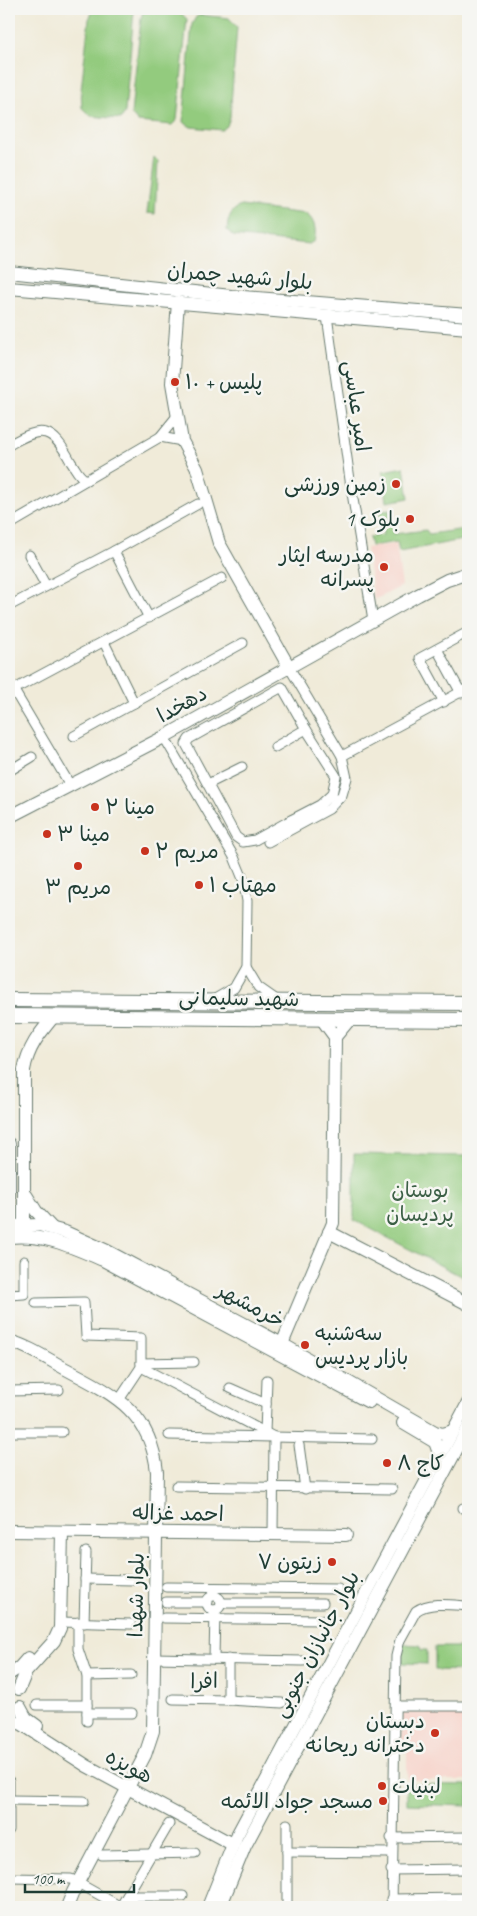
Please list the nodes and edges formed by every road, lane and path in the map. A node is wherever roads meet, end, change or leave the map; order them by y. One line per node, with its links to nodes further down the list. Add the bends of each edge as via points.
1 (9, 272): 4 (street, بلوار شهید چمران)
2 (9, 288): 3 (street, بلوار شهید چمران)
3 (178, 302): 6 (street, بلوار شهید چمران); 8 (street, via 172,383)
4 (339, 304): 5 (street, بلوار شهید چمران); 6 (street)
5 (468, 314)
6 (327, 316): 7 (street, بلوار شهید چمران); 22 (street, امیر عباسی)
7 (468, 328)
8 (177, 416): 9 (street); 10 (street)
9 (160, 437): 10 (street); 12 (street)
10 (182, 440): 27 (street, via 197,469 219,543)
11 (9, 445): 12 (street, via 31,432 45,432 62,444 80,477)
12 (86, 480): 14 (street)
13 (198, 504): 15 (street)
14 (9, 525)
15 (114, 551): 19 (street); 21 (street)
16 (29, 556): 19 (street)
17 (468, 573): 22 (street, دهخدا, via 433,587)
18 (222, 578): 21 (street)
19 (46, 586): 20 (street)
20 (9, 606)
21 (149, 618): 24 (street)
22 (372, 620): 27 (street, دهخدا)
23 (468, 632): 26 (street)
24 (104, 642): 28 (street); 30 (street)
25 (244, 643): 30 (street)
26 (437, 649): 29 (street); 31 (street, via 420,658)
27 (289, 667): 34 (street, دهخدا); 36 (street)
28 (10, 688): 41 (street)
29 (464, 690): 31 (street)
30 (134, 702): 33 (street)
31 (444, 702): 36 (street)
32 (306, 729): 35 (street); 40 (street, via 282,687 188,739 186,744); 43 (street, via 336,776 332,794)
33 (74, 736)
34 (164, 737): 41 (street, دهخدا); 45 (street, via 234,857 243,879 247,901)
35 (275, 746)
36 (342, 756): 43 (street, via 347,778 342,795 329,809)
37 (32, 757): 39 (street)
38 (242, 767): 40 (street)
39 (9, 771)
40 (208, 784): 43 (street, via 236,837 243,842)
41 (70, 785): 42 (street, دهخدا)
42 (9, 817)
43 (293, 824): 44 (street)
44 (268, 842)
45 (246, 967): 47 (street, via 234,988); 48 (street, via 258,987)
46 (9, 1000): 47 (main road, شهید سلیمانی)
47 (210, 1002): 48 (main road, شهید سلیمانی)
48 (280, 1002): 49 (main road, شهید سلیمانی)
49 (468, 1003)
50 (9, 1016): 51 (main road, شهید سلیمانی)
51 (54, 1016): 52 (main road, شهید سلیمانی); 58 (street, via 34,1041 24,1070)
52 (321, 1018): 53 (main road, شهید سلیمانی); 55 (street)
53 (350, 1018): 54 (main road, شهید سلیمانی); 55 (street)
54 (468, 1020)
55 (335, 1037): 62 (street, via 332,1223)
56 (9, 1144): 57 (street, خرمشهر)
57 (9, 1184): 59 (street, خرمشهر)
58 (25, 1193): 60 (street); 61 (street)
59 (9, 1226): 61 (street, خرمشهر); 63 (street, خرمشهر)
60 (52, 1228): 61 (street, خرمشهر); 69 (street, خرمشهر, via 106,1251)
61 (24, 1230): 63 (street, خرمشهر); 87 (street, خرمشهر, via 104,1260)
62 (328, 1232): 67 (street); 69 (street)
63 (9, 1237)
64 (24, 1261): 65 (street, via 24,1294)
65 (9, 1295)
66 (36, 1303): 73 (street, via 84,1302 86,1336 142,1338)
67 (468, 1304)
68 (9, 1341): 71 (street, بلوار شهدا)
69 (282, 1344): 87 (street, خرمشهر)
70 (9, 1349): 71 (street, بلوار شهدا)
71 (38, 1359): 78 (street, بلوار شهدا); 97 (street, بلوار شهدا, via 106,1399 133,1424 148,1455)
72 (194, 1362): 73 (street)
73 (141, 1365): 78 (street); 83 (street)
74 (267, 1380): 80 (street)
75 (230, 1388): 80 (street)
76 (60, 1390): 77 (street)
77 (9, 1391)
78 (119, 1400): 97 (street, بلوار شهدا, via 139,1419 155,1453 158,1472)
79 (468, 1403): 85 (street, بلوار جانبازان جنوبی)
80 (266, 1404): 83 (street)
81 (9, 1432): 82 (street)
82 (62, 1432)
83 (265, 1432): 86 (street)
84 (169, 1435): 86 (street)
85 (464, 1436): 87 (street); 90 (street, بلوار جانبازان جنوبی); 160 (street, بلوار جانبازان جنوبی, via 244,1846)
86 (274, 1437): 88 (street); 92 (street)
87 (437, 1438): 90 (street)
88 (372, 1439)
89 (299, 1445): 93 (street)
90 (440, 1456): 142 (street, بلوار جانبازان جنوبی)
91 (176, 1486): 92 (street)
92 (272, 1489): 93 (street); 98 (street)
93 (305, 1489): 94 (street)
94 (392, 1489)
95 (9, 1531): 96 (street, احمد غزاله)
96 (58, 1532): 97 (street, احمد غزاله); 111 (street); 118 (street, via 52,1627 20,1668)
97 (153, 1533): 98 (street, احمد غزاله); 114 (street, بلوار شهدا)
98 (273, 1534): 99 (street, احمد غزاله)
99 (346, 1535)
100 (86, 1552): 101 (street)
101 (85, 1580): 102 (street); 112 (street)
102 (133, 1580)
103 (166, 1587): 106 (street)
104 (338, 1589): 106 (street)
105 (166, 1602): 106 (street)
106 (215, 1603): 107 (street); 109 (street); 110 (street); 115 (street)
107 (323, 1603)
108 (468, 1606): 127 (street, via 431,1605 416,1612 397,1648)
109 (164, 1618)
110 (321, 1620)
111 (60, 1622): 112 (street); 122 (street, via 58,1635 26,1672)
112 (81, 1622): 113 (street); 120 (street, via 78,1649)
113 (131, 1624)
114 (151, 1659): 115 (street); 134 (street, بلوار شهدا, via 153,1731)
115 (214, 1659): 116 (street)
116 (228, 1659): 117 (street); 124 (street, افرا)
117 (303, 1660)
118 (9, 1674)
119 (131, 1675): 120 (street)
120 (87, 1676): 130 (street)
121 (9, 1678): 122 (street)
122 (19, 1689): 129 (street)
123 (173, 1699): 124 (street, افرا)
124 (228, 1700): 125 (street)
125 (282, 1703)
126 (37, 1705): 130 (street)
127 (396, 1706): 128 (street); 141 (street)
128 (468, 1706)
129 (20, 1707): 132 (street); 134 (street, هویزه, via 26,1718)
130 (87, 1713): 131 (street)
131 (132, 1713)
132 (9, 1720): 134 (street, هویزه, via 22,1724 58,1749)
133 (9, 1781): 135 (street)
134 (126, 1783): 142 (street, هویزه); 151 (street, بلوار شهدا)
135 (9, 1800): 136 (street); 139 (street)
136 (84, 1801)
137 (169, 1824): 146 (street)
138 (287, 1824): 143 (street)
139 (9, 1830)
140 (468, 1837): 141 (street)
141 (391, 1838): 145 (street)
142 (234, 1840): 159 (street, بلوار جانبازان جنوبی)
143 (287, 1852): 145 (street); 161 (street)
144 (194, 1853): 146 (street)
145 (391, 1853): 149 (street)
146 (152, 1854): 147 (street); 152 (street)
147 (102, 1855)
148 (468, 1869): 149 (street)
149 (391, 1870): 155 (street)
150 (9, 1878): 151 (street)
151 (74, 1880): 156 (street, بلوار شهدا); 157 (street, بلوار شهدا); 158 (street)
152 (127, 1896): 153 (street); 158 (street)
153 (183, 1896)
154 (468, 1898): 155 (street)
155 (392, 1903)
156 (59, 1907)
157 (67, 1907)
158 (121, 1907)
159 (208, 1907)
160 (220, 1907)
161 (287, 1907)

